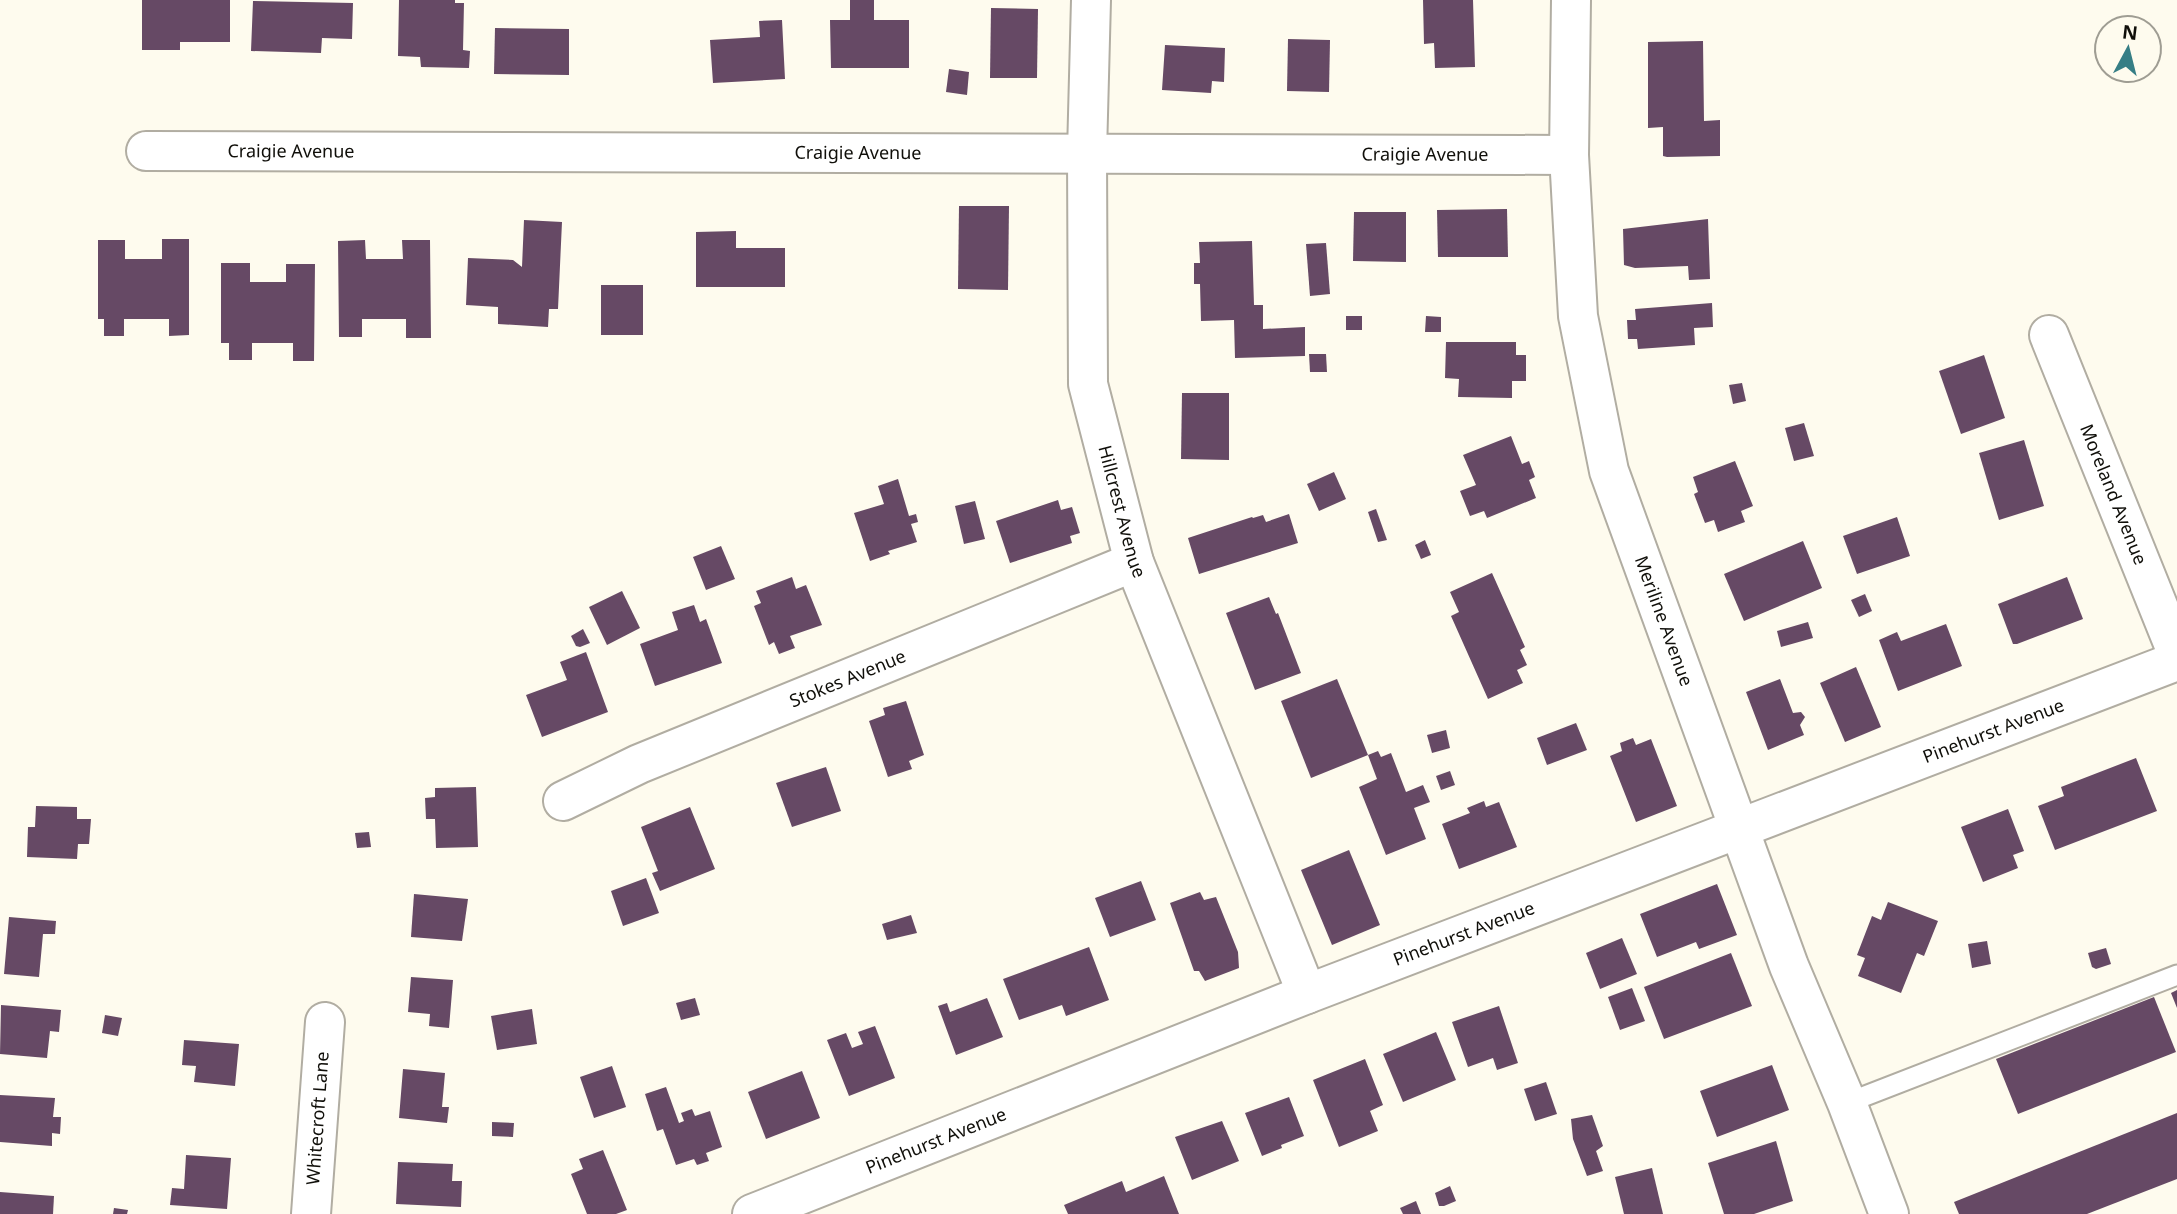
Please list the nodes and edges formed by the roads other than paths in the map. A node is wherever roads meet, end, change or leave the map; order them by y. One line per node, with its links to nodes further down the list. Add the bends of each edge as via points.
1 (1091, 0): 4 (street, Hillcrest Avenue)
2 (1571, 0): 5 (street, Meriline Avenue)
3 (146, 151): 4 (street, Craigie Avenue)
4 (1087, 153): 5 (street, Craigie Avenue); 7 (street, Hillcrest Avenue, via 1088,384)
5 (1569, 155): 11 (street, Meriline Avenue, via 1578,316 1609,471)
6 (2049, 335): 8 (street, Moreland Avenue)
7 (1134, 562): 10 (street, Stokes Avenue, via 639,764); 13 (street, Hillcrest Avenue)
8 (2177, 653)
9 (2177, 662): 11 (street, Pinehurst Avenue)
10 (562, 802)
11 (1739, 829): 13 (street, Pinehurst Avenue); 15 (street, Meriline Avenue, via 1789,966)
12 (2177, 975): 15 (lane)
13 (1307, 994): 17 (street, Pinehurst Avenue)
14 (325, 1022): 16 (street, Whitecroft Lane)
15 (1847, 1103): 18 (street, Meriline Avenue)
16 (311, 1214)
17 (752, 1214)
18 (1889, 1214)

